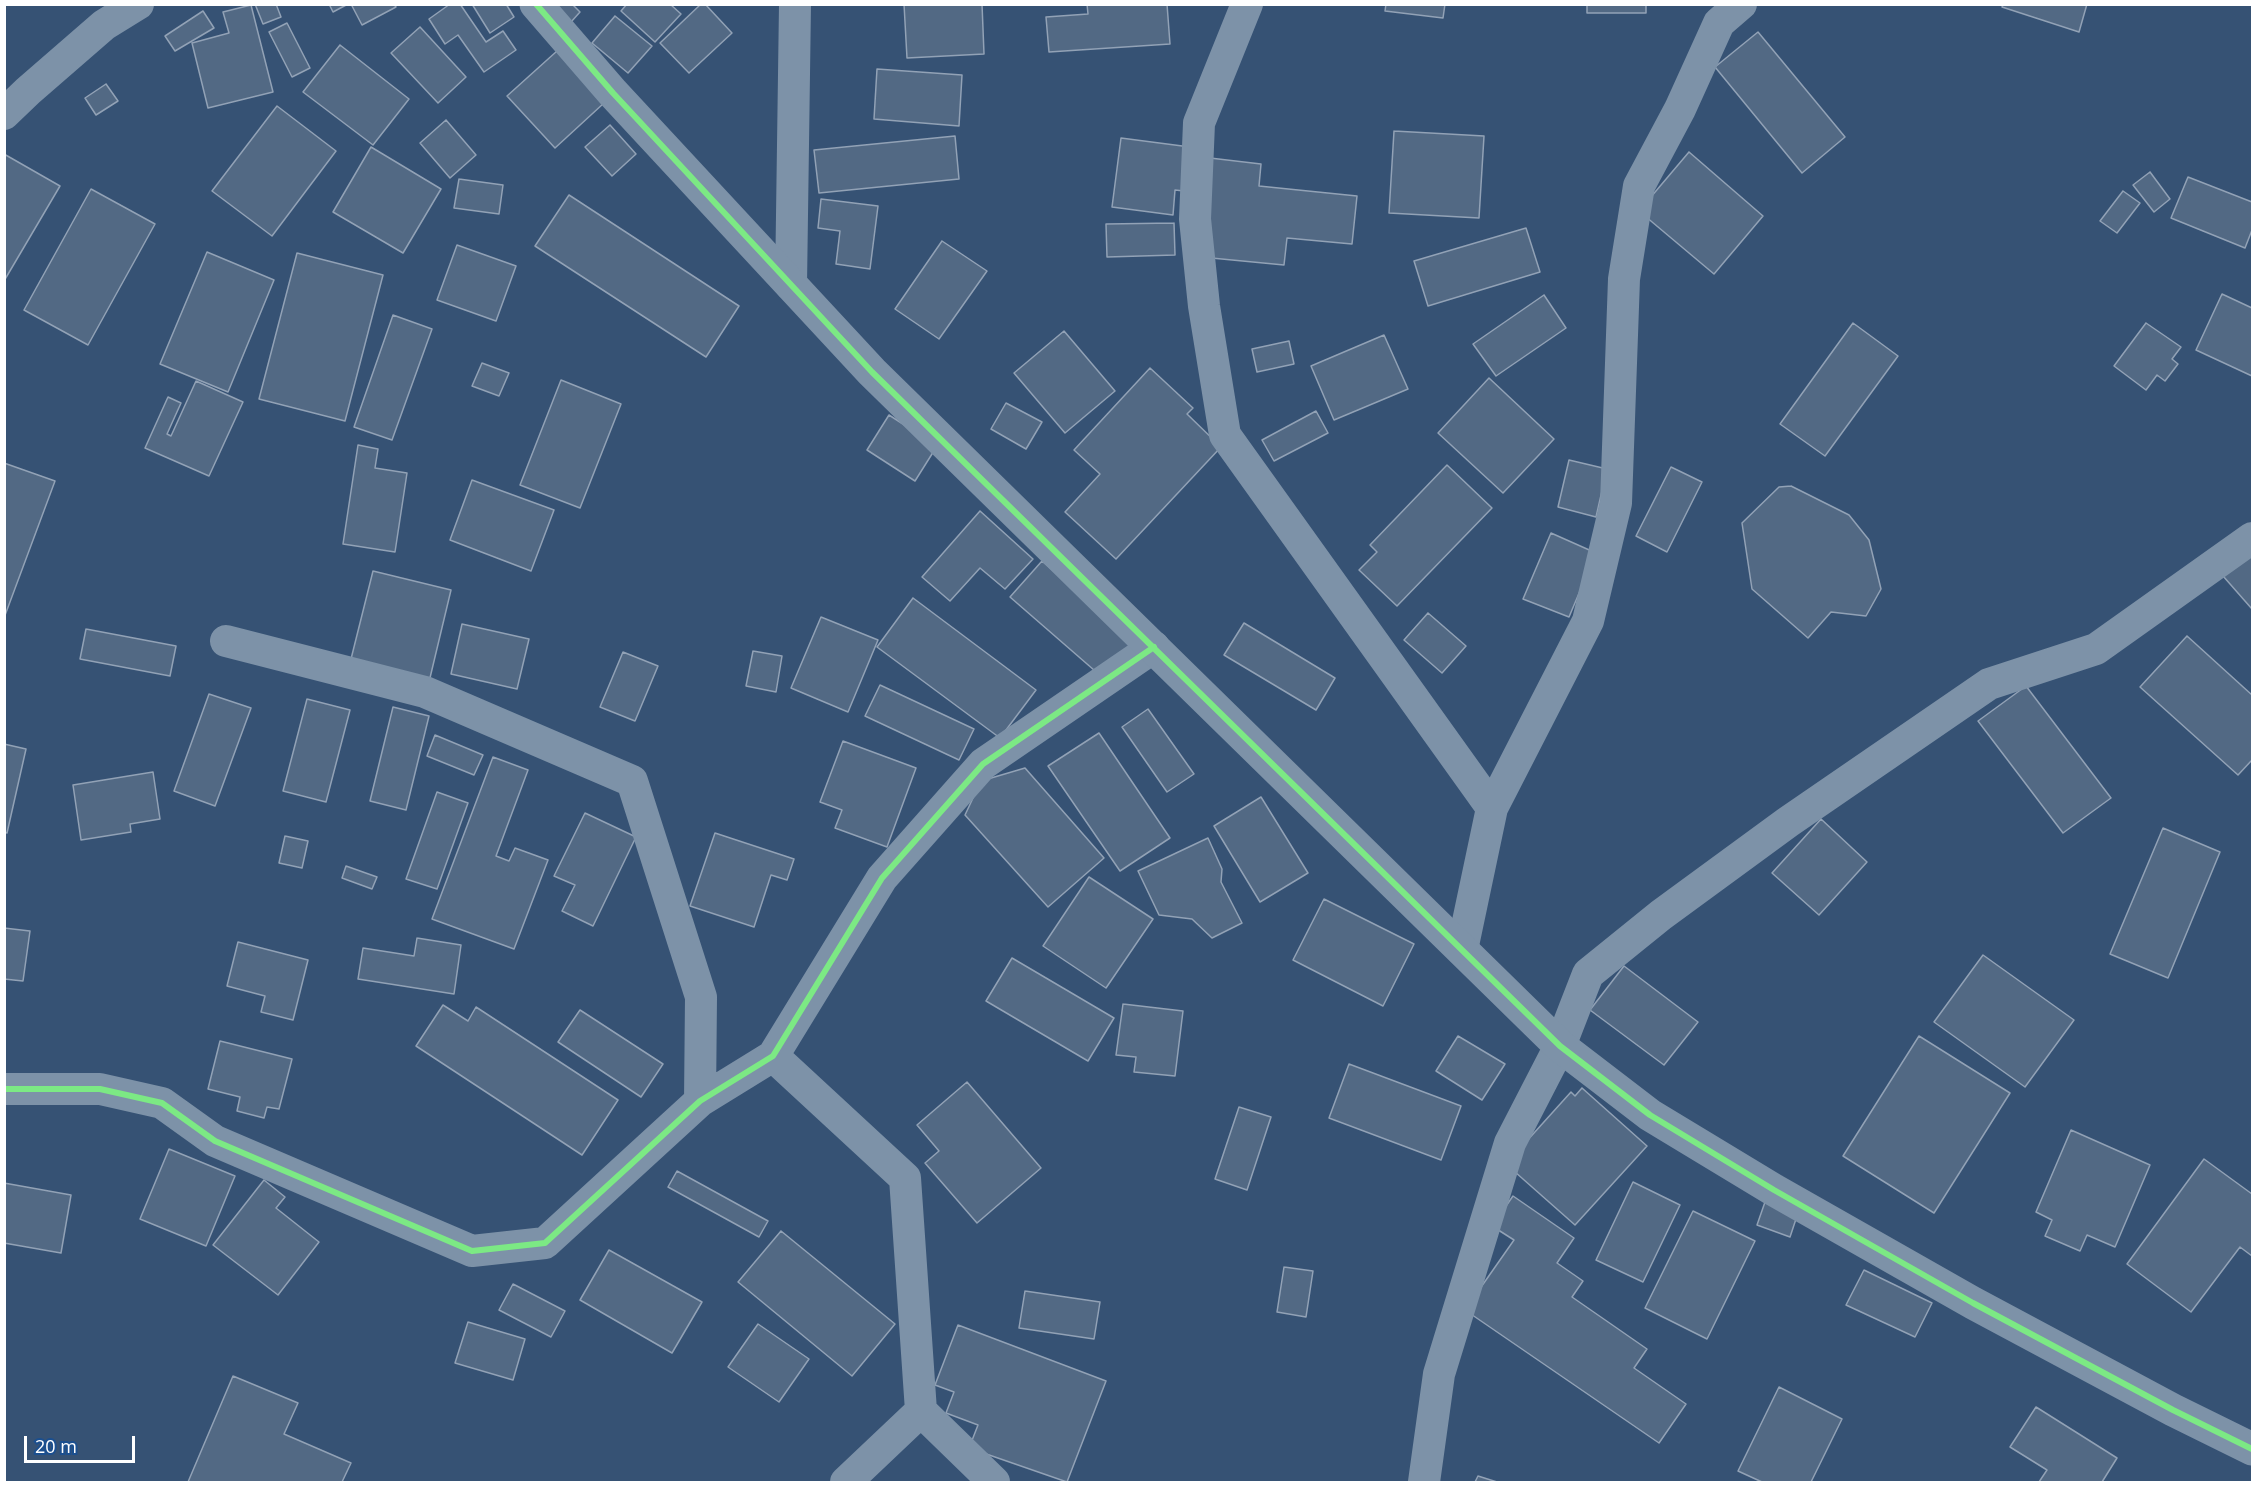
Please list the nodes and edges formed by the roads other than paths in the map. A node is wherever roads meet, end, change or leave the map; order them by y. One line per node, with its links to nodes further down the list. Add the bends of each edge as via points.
1 (138, 4): 6 (street, via 104,25)
2 (536, 4): 7 (street)
3 (795, 4): 7 (street)
4 (1247, 4): 11 (street, via 1199,123 1195,219 1204,306 1225,435)
5 (1741, 4): 11 (street, via 1719,23 1639,186 1624,279 1616,503 1588,621)
6 (4, 114)
7 (791, 285): 10 (street, via 872,372)
8 (2253, 538): 13 (street, via 2096,650 1989,684 1661,915 1588,974)
9 (226, 641): 16 (street, via 425,692 633,781 701,997)
10 (1154, 647): 12 (street); 14 (street, via 983,764 882,878)
11 (1492, 808): 12 (street)
12 (1462, 950): 13 (street)
13 (1560, 1046): 18 (street, via 1650,1115 1774,1190 1984,1309); 21 (street, via 1506,1154 1439,1374)
14 (773, 1056): 16 (street); 17 (street, via 905,1178)
15 (4, 1089): 16 (street, via 100,1089 162,1102 215,1141 471,1251 545,1243)
16 (700, 1101)
17 (921, 1411): 19 (street); 20 (street)
18 (2253, 1449)
19 (846, 1482)
20 (994, 1482)
21 (1424, 1482)

